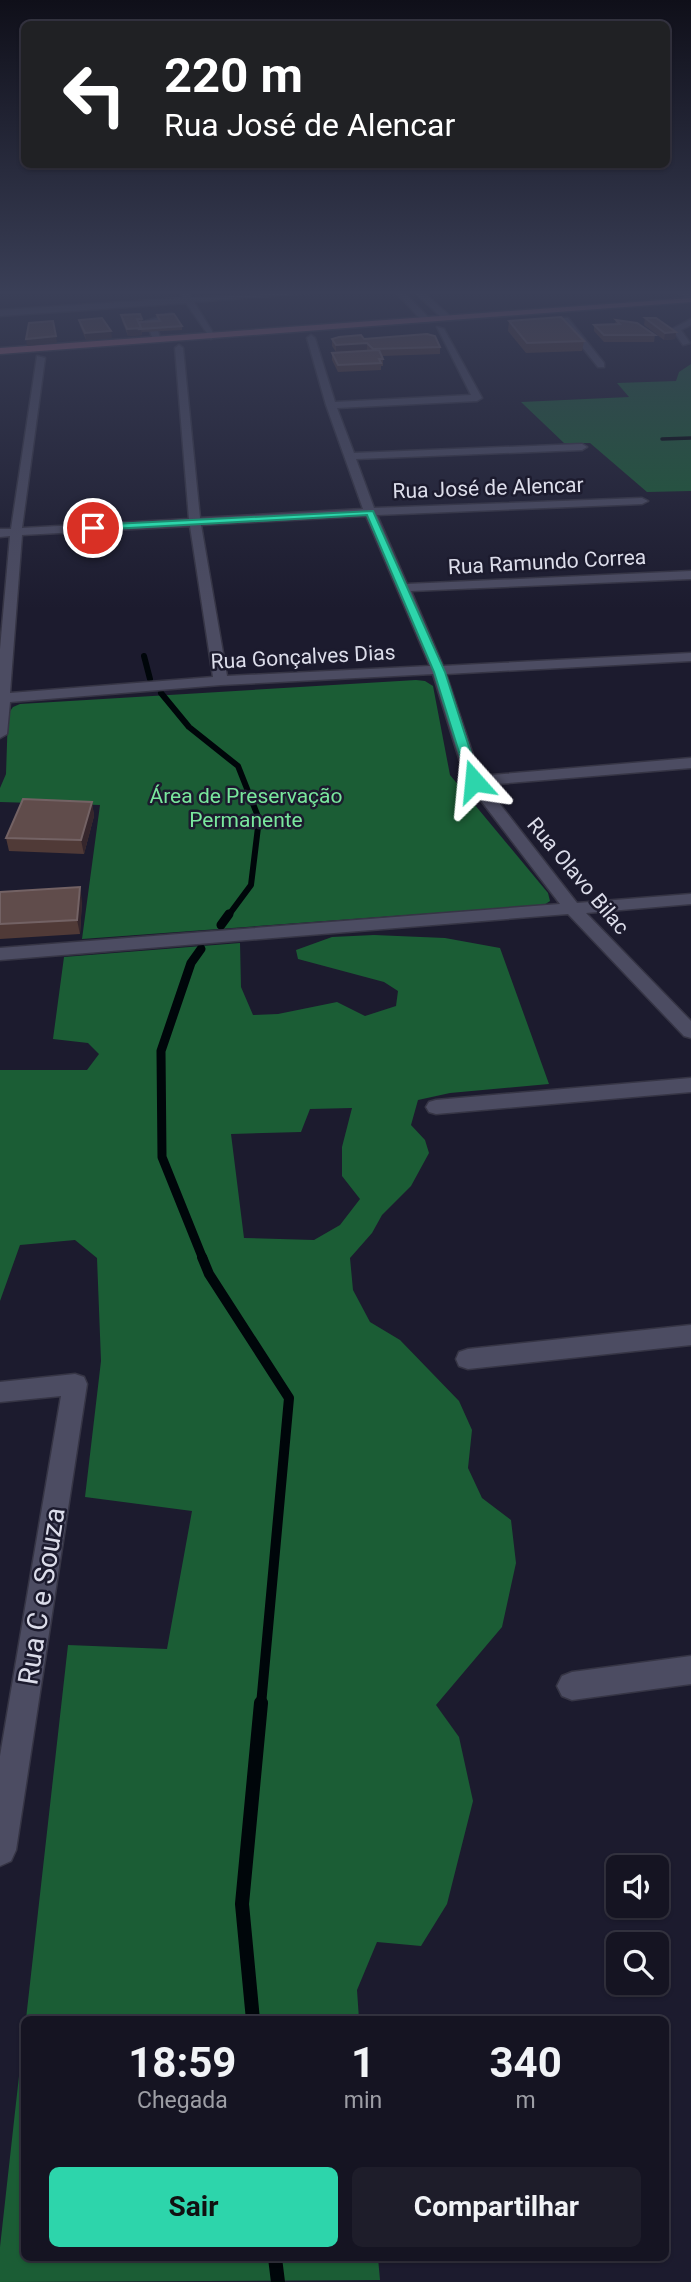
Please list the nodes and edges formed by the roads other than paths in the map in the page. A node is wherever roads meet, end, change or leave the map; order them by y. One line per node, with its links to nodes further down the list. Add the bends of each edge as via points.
1 (35, 396): 11 (street)
2 (184, 396): 10 (street)
3 (329, 396): 5 (street, Rua Olavo Bilac)
4 (476, 396): 5 (street)
5 (331, 405): 7 (street, Rua Olavo Bilac)
6 (582, 447): 7 (street)
7 (349, 456): 9 (street, Rua Olavo Bilac)
8 (642, 501): 9 (street, Rua José de Alencar)
9 (370, 512): 10 (street, Rua José de Alencar); 14 (street, Rua Olavo Bilac)
10 (195, 522): 11 (street, Rua José de Alencar); 17 (street)
11 (16, 532): 12 (street, Rua José de Alencar); 18 (street)
12 (0, 533)
13 (691, 575): 14 (street, Rua Ramundo Correa)
14 (404, 588): 16 (street, Rua Olavo Bilac)
15 (691, 657): 16 (street, Rua Gonçalves Dias)
16 (439, 672): 17 (street, Rua Gonçalves Dias); 21 (street, Rua Olavo Bilac)
17 (221, 681): 18 (street, Rua Gonçalves Dias)
18 (2, 698): 19 (street)
19 (0, 734)
20 (691, 763): 21 (street)
21 (474, 781): 23 (street, Rua Olavo Bilac)
22 (691, 899): 23 (street)
23 (572, 908): 24 (street); 25 (street, Rua Olavo Bilac)
24 (0, 954)
25 (691, 1032)
26 (691, 1085): 27 (street)
27 (436, 1107)
28 (691, 1335): 29 (street)
29 (468, 1359)
30 (0, 1392): 33 (street, Rua C e Souza, via 75,1384)
31 (691, 1670): 32 (street)
32 (572, 1686)
33 (0, 1850)

